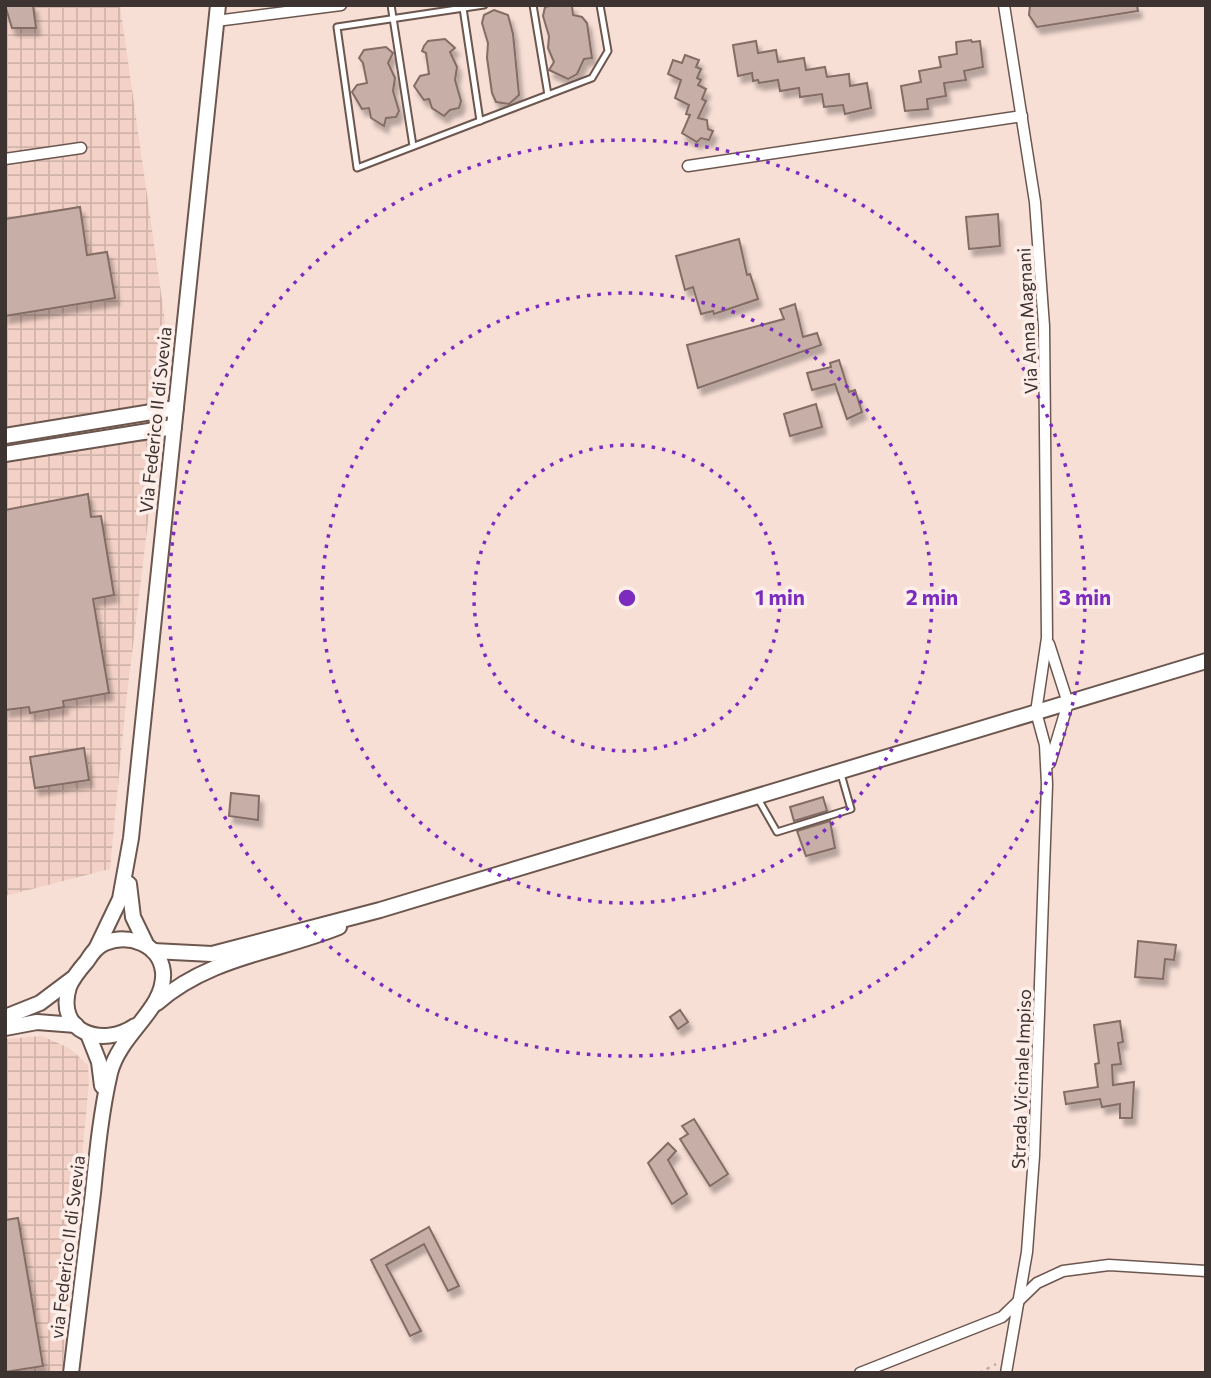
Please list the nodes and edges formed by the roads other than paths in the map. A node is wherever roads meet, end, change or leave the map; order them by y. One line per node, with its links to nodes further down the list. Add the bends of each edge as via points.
1 (341, 5): 10 (street)
2 (391, 5): 9 (lane)
3 (484, 5): 8 (lane)
4 (533, 5): 11 (lane)
5 (600, 5): 11 (lane, via 608,51 592,78)
6 (1004, 5): 12 (street, Via Anna Magnani)
7 (221, 6): 10 (main road, Via Federico II di Svevia)
8 (463, 8): 9 (lane); 13 (lane)
9 (393, 18): 14 (lane); 14 (lane, via 337,27 357,168)
10 (216, 22): 18 (main road, Via Federico II di Svevia)
11 (548, 95): 13 (lane)
12 (1022, 117): 17 (street); 22 (street, Via Anna Magnani, via 1035,202 1044,326)
13 (480, 121): 14 (lane)
14 (413, 146)
15 (81, 148): 16 (street)
16 (5, 159)
17 (688, 166)
18 (176, 408): 19 (main road, Via Federico II di Svevia); 20 (main road)
19 (174, 427): 21 (main road); 29 (main road, Via Federico II di Svevia)
20 (5, 436)
21 (5, 454)
22 (1047, 638): 24 (street, Via Anna Magnani); 25 (street, Via Anna Magnani)
23 (1206, 661): 24 (main road)
24 (1068, 703): 25 (main road); 27 (street, via 1054,743)
25 (1036, 712): 26 (main road); 27 (street, via 1045,746)
26 (840, 771): 28 (main road); 28 (lane, via 852,809 777,832)
27 (1047, 785): 42 (street, Strada Vicinale Impiso, via 1034,1156)
28 (757, 797): 30 (main road)
29 (131, 838): 31 (main road, via 120,899); 32 (main road, via 130,901 133,917)
30 (380, 910): 32 (main road, via 212,954); 34 (main road, via 313,937 209,967)
31 (97, 947): 32 (main road, via 124,939); 33 (main road)
32 (150, 948): 34 (main road, via 163,971)
33 (73, 978): 35 (main road, via 40,1003); 36 (main road, via 68,1006)
34 (156, 1003): 37 (main road)
35 (5, 1017)
36 (76, 1025): 38 (main road, via 37,1022); 39 (main road)
37 (135, 1026): 39 (main road, via 117,1036); 40 (main road, via 113,1064)
38 (5, 1028)
39 (88, 1034): 40 (main road, via 102,1076)
40 (101, 1126): 43 (main road, via Federico II di Svevia)
41 (1206, 1271): 42 (street, via 1109,1265 1079,1268 1048,1276)
42 (1021, 1299): 44 (street, via 1002,1317); 45 (street, Strada Vicinale Impiso)
43 (71, 1373)
44 (860, 1373)
45 (1006, 1373)

